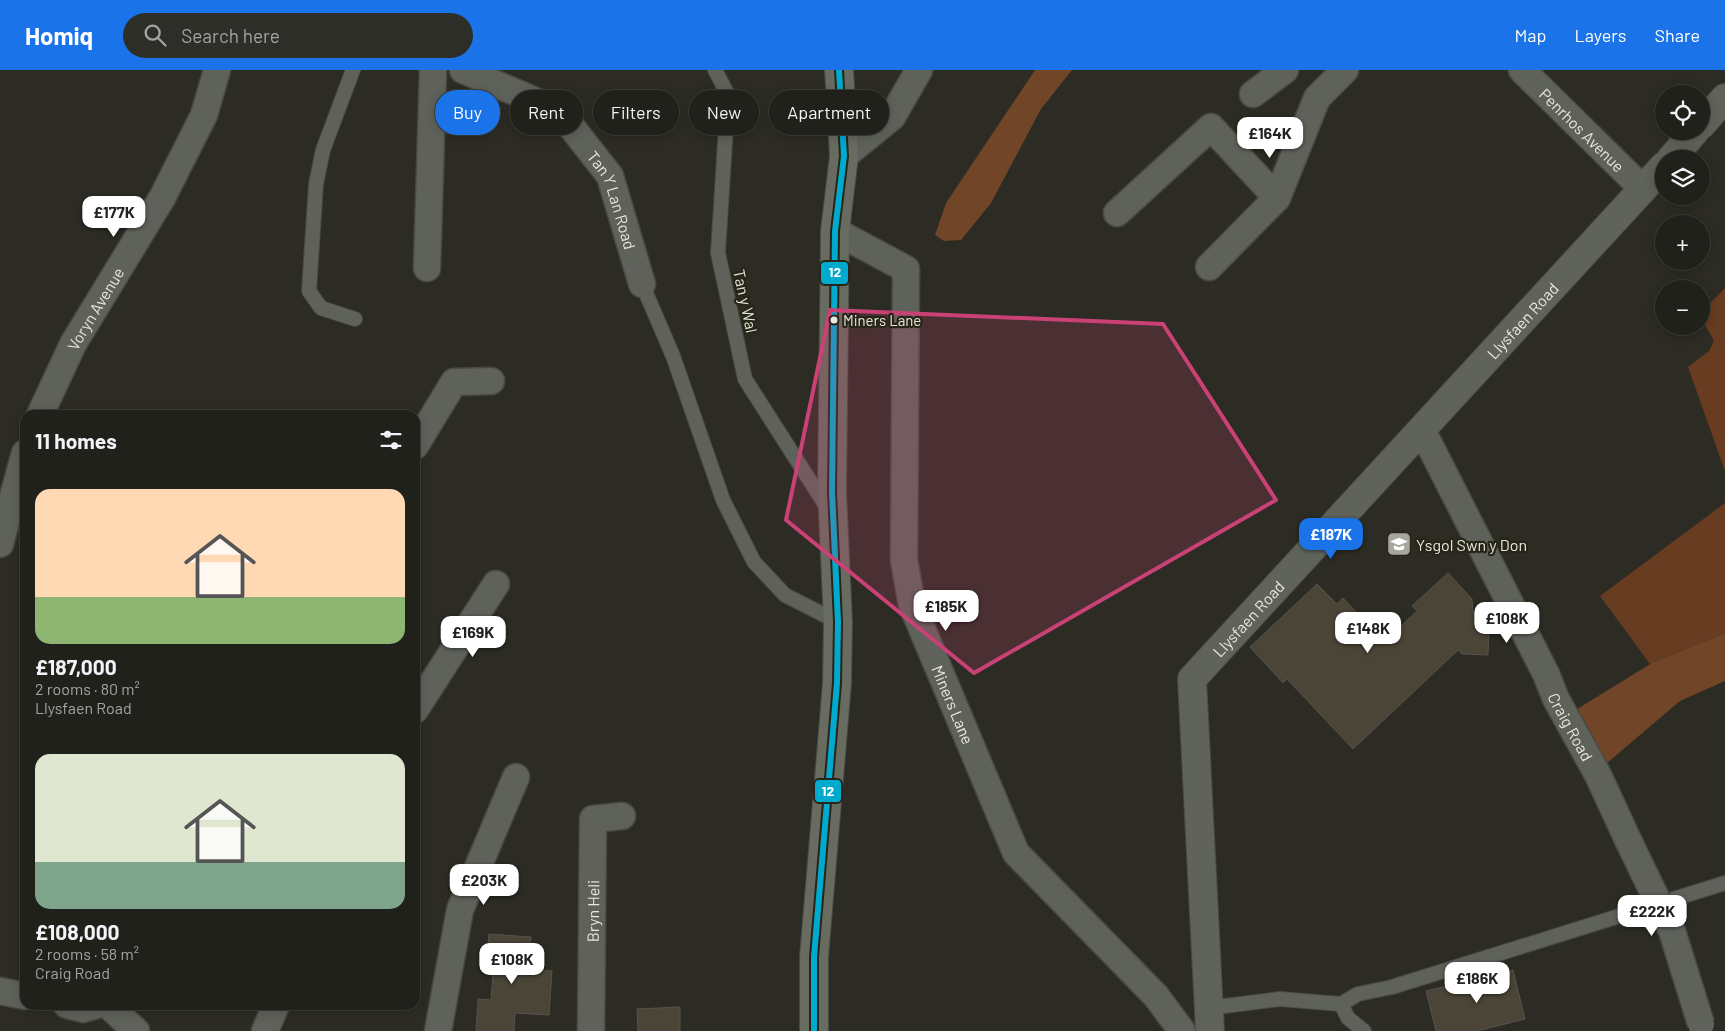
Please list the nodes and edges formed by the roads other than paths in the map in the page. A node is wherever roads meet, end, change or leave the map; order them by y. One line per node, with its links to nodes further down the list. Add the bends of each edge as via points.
1 (216, 70): 29 (street, Voryn Avenue, via 204,115 162,198 73,344)
2 (353, 70): 27 (lane, via 323,150 316,184 309,291 321,308)
3 (433, 70): 25 (street)
4 (464, 70): 26 (street, Tan Y Lan Road, via 560,111 610,176)
5 (715, 70): 33 (lane, Tan y Wal, via 728,95 718,254 745,379)
6 (840, 70): 18 (main road)
7 (919, 70): 18 (street, via 892,117)
8 (1285, 70): 12 (street)
9 (1293, 70): 13 (street)
10 (1345, 70): 13 (street)
11 (1522, 70): 20 (street, Penrhos Avenue)
12 (1253, 94)
13 (1317, 98): 21 (street)
14 (1725, 98): 15 (street)
15 (1710, 115)
16 (1687, 140): 17 (street)
17 (1678, 150)
18 (844, 156): 23 (main road)
19 (1655, 176): 20 (street, Llysfaen Road)
20 (1643, 189): 30 (street, Llysfaen Road)
21 (1277, 198): 22 (street, via 1211,127); 24 (street)
22 (1117, 213)
23 (834, 231): 33 (main road); 53 (street, Miners Lane, via 906,269 904,560 912,604 1016,853 1156,996)
24 (1209, 267)
25 (427, 268)
26 (642, 284): 36 (lane, via 673,356 723,500 754,562 785,595)
27 (355, 319)
28 (491, 381): 31 (street, via 454,382)
29 (42, 410)
30 (1422, 430): 46 (street, Llysfaen Road, via 1192,680); 47 (street, Craig Road, bridge, via 1556,699 1598,775 1672,931)
31 (420, 438)
32 (20, 471): 34 (street)
33 (833, 516): 36 (main road)
34 (0, 544)
35 (496, 584): 37 (street)
36 (838, 622): 52 (main road, via 837,683 814,957)
37 (420, 702)
38 (516, 777): 50 (street, via 460,910)
39 (622, 816): 51 (street, Bryn Heli, via 593,819)
40 (1725, 883): 43 (lane, via 1392,987 1358,994)
41 (0, 991): 42 (street)
42 (20, 995)
43 (1341, 1004): 46 (lane, via 1280,1000); 54 (lane, via 1348,1018)
44 (113, 1010): 48 (street)
45 (274, 1010): 49 (street)
46 (1210, 1019)
47 (1702, 1028)
48 (136, 1031)
49 (266, 1031)
50 (438, 1031)
51 (591, 1031)
52 (814, 1031)
53 (1182, 1031)
54 (1364, 1031)

